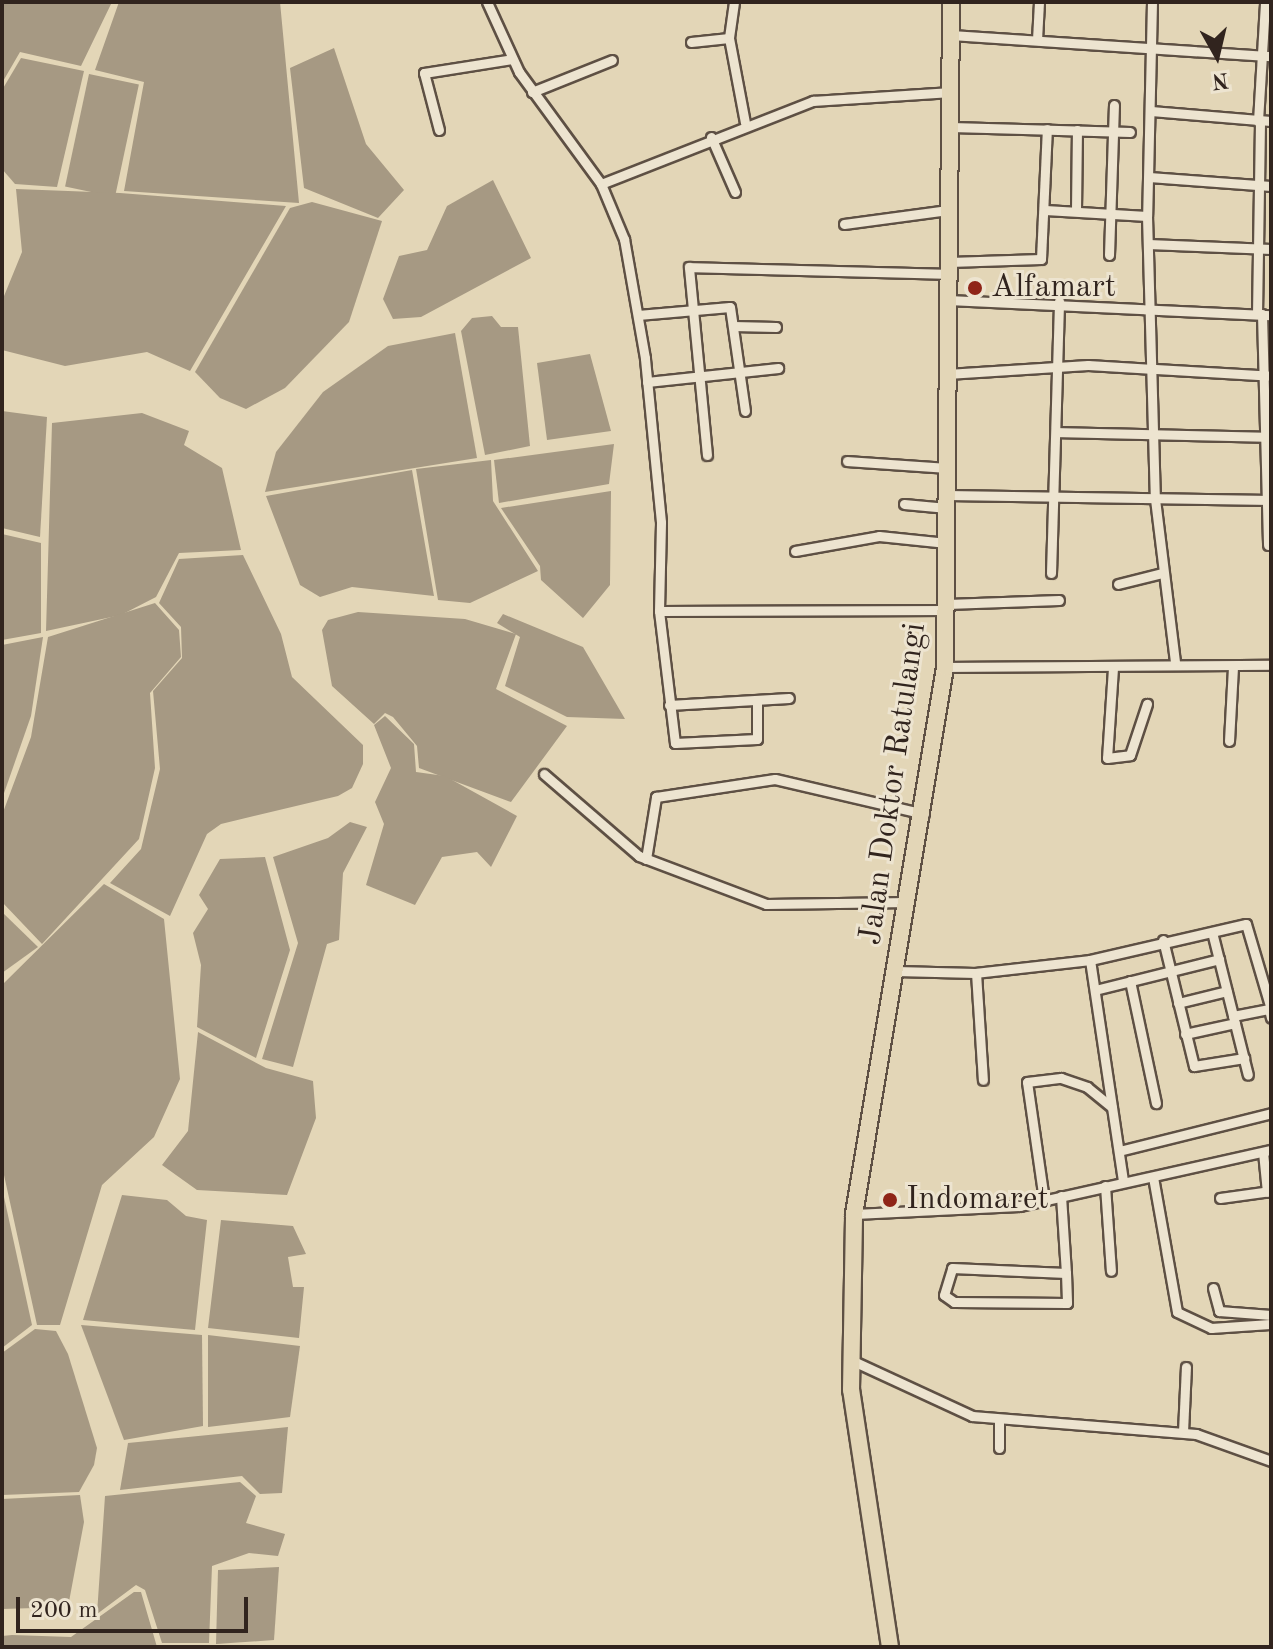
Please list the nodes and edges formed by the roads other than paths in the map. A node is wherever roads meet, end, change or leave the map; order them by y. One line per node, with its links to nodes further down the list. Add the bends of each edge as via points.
1 (487, 2): 13 (street)
2 (734, 2): 8 (street)
3 (951, 2): 7 (highway, Jalan Doktor Ratulangi)
4 (1039, 2): 9 (street)
5 (1152, 2): 11 (street)
6 (1265, 2): 12 (street)
7 (951, 35): 9 (street); 16 (highway, Jalan Doktor Ratulangi)
8 (729, 38): 10 (street); 21 (street)
9 (1037, 40): 11 (street)
10 (691, 42)
11 (1153, 48): 12 (street); 18 (street)
12 (1266, 55): 19 (street)
13 (512, 59): 15 (street); 24 (street, via 424,73)
14 (612, 60): 15 (street)
15 (532, 92): 30 (street)
16 (951, 92): 21 (street, via 813,101); 22 (highway, Jalan Doktor Ratulangi)
17 (1114, 105): 26 (street)
18 (1151, 111): 19 (street); 29 (street)
19 (1259, 121): 20 (street); 31 (street)
20 (1271, 121)
21 (745, 123): 28 (street)
22 (951, 127): 23 (street); 34 (highway, Jalan Doktor Ratulangi)
23 (1047, 129): 25 (street); 35 (street)
24 (439, 130)
25 (1077, 130): 26 (street); 36 (street)
26 (1115, 131): 27 (street); 37 (street)
27 (1130, 132)
28 (711, 137): 30 (street); 33 (street)
29 (1149, 177): 31 (street); 38 (street)
30 (601, 184): 49 (street, via 624,239)
31 (1259, 185): 32 (street); 41 (street)
32 (1271, 186)
33 (735, 192)
34 (948, 210): 39 (street); 44 (highway, Jalan Doktor Ratulangi)
35 (1045, 210): 36 (street); 44 (street, via 1040,260)
36 (1076, 210): 37 (street)
37 (1110, 210): 38 (street); 43 (street)
38 (1147, 216): 40 (street)
39 (844, 224)
40 (1148, 244): 41 (street); 47 (street)
41 (1258, 248): 42 (street); 50 (street)
42 (1271, 249)
43 (1109, 255)
44 (949, 268): 45 (highway, Jalan Doktor Ratulangi); 48 (street, via 696,266 687,271)
45 (948, 300): 46 (street); 58 (highway, Jalan Doktor Ratulangi)
46 (1059, 301): 47 (street); 54 (street)
47 (1151, 306): 50 (street); 56 (street)
48 (690, 307): 49 (street); 51 (street, via 724,303); 57 (street)
49 (638, 315): 60 (street)
50 (1263, 315): 59 (street)
51 (733, 326): 52 (street); 55 (street)
52 (776, 327)
53 (778, 368): 55 (street)
54 (1058, 368): 56 (street); 58 (street); 62 (street)
55 (739, 369): 57 (street); 61 (street)
56 (1154, 371): 59 (street); 63 (street)
57 (697, 374): 60 (street); 65 (street)
58 (947, 374): 67 (highway, Jalan Doktor Ratulangi)
59 (1267, 376): 64 (street)
60 (647, 382): 81 (street, via 661,522)
61 (745, 411)
62 (1057, 432): 63 (street); 68 (street)
63 (1154, 435): 64 (street); 69 (street)
64 (1267, 436): 70 (street)
65 (707, 455)
66 (847, 461): 67 (street)
67 (947, 468): 71 (highway, Jalan Doktor Ratulangi)
68 (1055, 494): 69 (street); 71 (street); 76 (street)
69 (1155, 499): 70 (street); 77 (street)
70 (1268, 500): 74 (street)
71 (947, 501): 72 (street); 73 (highway, Jalan Doktor Ratulangi)
72 (904, 504)
73 (947, 543): 75 (street, via 879,536); 80 (highway, Jalan Doktor Ratulangi)
74 (1268, 545)
75 (795, 551)
76 (1051, 573)
77 (1162, 573): 78 (street); 82 (street)
78 (1118, 584)
79 (1059, 600): 80 (street)
80 (947, 607): 81 (street); 84 (highway, Jalan Doktor Ratulangi)
81 (659, 611): 90 (street)
82 (1175, 662): 85 (street); 86 (street)
83 (1271, 665): 85 (street)
84 (945, 667): 86 (street); 93 (highway, Jalan Doktor Ratulangi)
85 (1233, 667): 91 (street)
86 (1113, 668): 89 (street, via 1107,758 1130,755)
87 (789, 698): 88 (street)
88 (757, 700): 90 (street); 90 (street, via 760,737 714,742 676,744)
89 (1147, 704)
90 (669, 705)
91 (1229, 741)
92 (544, 774): 94 (street)
93 (924, 814): 94 (street, via 775,779 656,797); 95 (highway, Jalan Doktor Ratulangi)
94 (646, 859): 95 (street, via 776,907 829,898)
95 (909, 902): 100 (highway, Jalan Doktor Ratulangi)
96 (1212, 932): 97 (street); 98 (street); 107 (street, via 1246,924)
97 (1163, 940): 99 (street); 101 (street)
98 (1219, 959): 101 (street); 105 (street)
99 (1090, 960): 102 (street); 104 (street)
100 (896, 971): 102 (street); 126 (highway, Jalan Doktor Ratulangi)
101 (1170, 971): 103 (street); 106 (street)
102 (976, 973): 112 (street)
103 (1130, 981): 104 (street); 113 (street)
104 (1095, 990): 114 (street)
105 (1227, 991): 106 (street); 108 (street)
106 (1178, 1003): 109 (street)
107 (1270, 1012): 108 (street)
108 (1234, 1020): 109 (street); 110 (street)
109 (1185, 1034): 110 (street, via 1194,1066)
110 (1244, 1058): 111 (street)
111 (1248, 1075)
112 (983, 1080)
113 (1156, 1103)
114 (1112, 1107): 116 (street); 125 (street, via 1087,1087 1061,1078 1027,1082)
115 (1271, 1113): 116 (street)
116 (1119, 1151): 120 (street)
117 (1267, 1151): 118 (street); 119 (street)
118 (1268, 1164): 122 (street)
119 (1153, 1177): 120 (street); 131 (street, via 1177,1312 1211,1328)
120 (1123, 1182): 121 (street)
121 (1105, 1186): 123 (street); 127 (street)
122 (1269, 1192): 124 (street)
123 (1061, 1196): 125 (street); 128 (street)
124 (1220, 1198)
125 (1044, 1200): 126 (street, via 981,1212)
126 (854, 1214): 132 (highway, Jalan Doktor Ratulangi)
127 (1111, 1271)
128 (1066, 1273): 128 (street, via 1065,1303 954,1302 944,1295 952,1268)
129 (1213, 1288): 130 (street, via 1219,1311)
130 (1271, 1315)
131 (1270, 1324)
132 (851, 1360): 134 (street); 138 (highway, Jalan Doktor Ratulangi, via 864,1512)
133 (1186, 1367): 135 (street)
134 (999, 1424): 135 (street); 136 (street)
135 (1183, 1432): 137 (street)
136 (999, 1448)
137 (1271, 1461)
138 (890, 1647)

